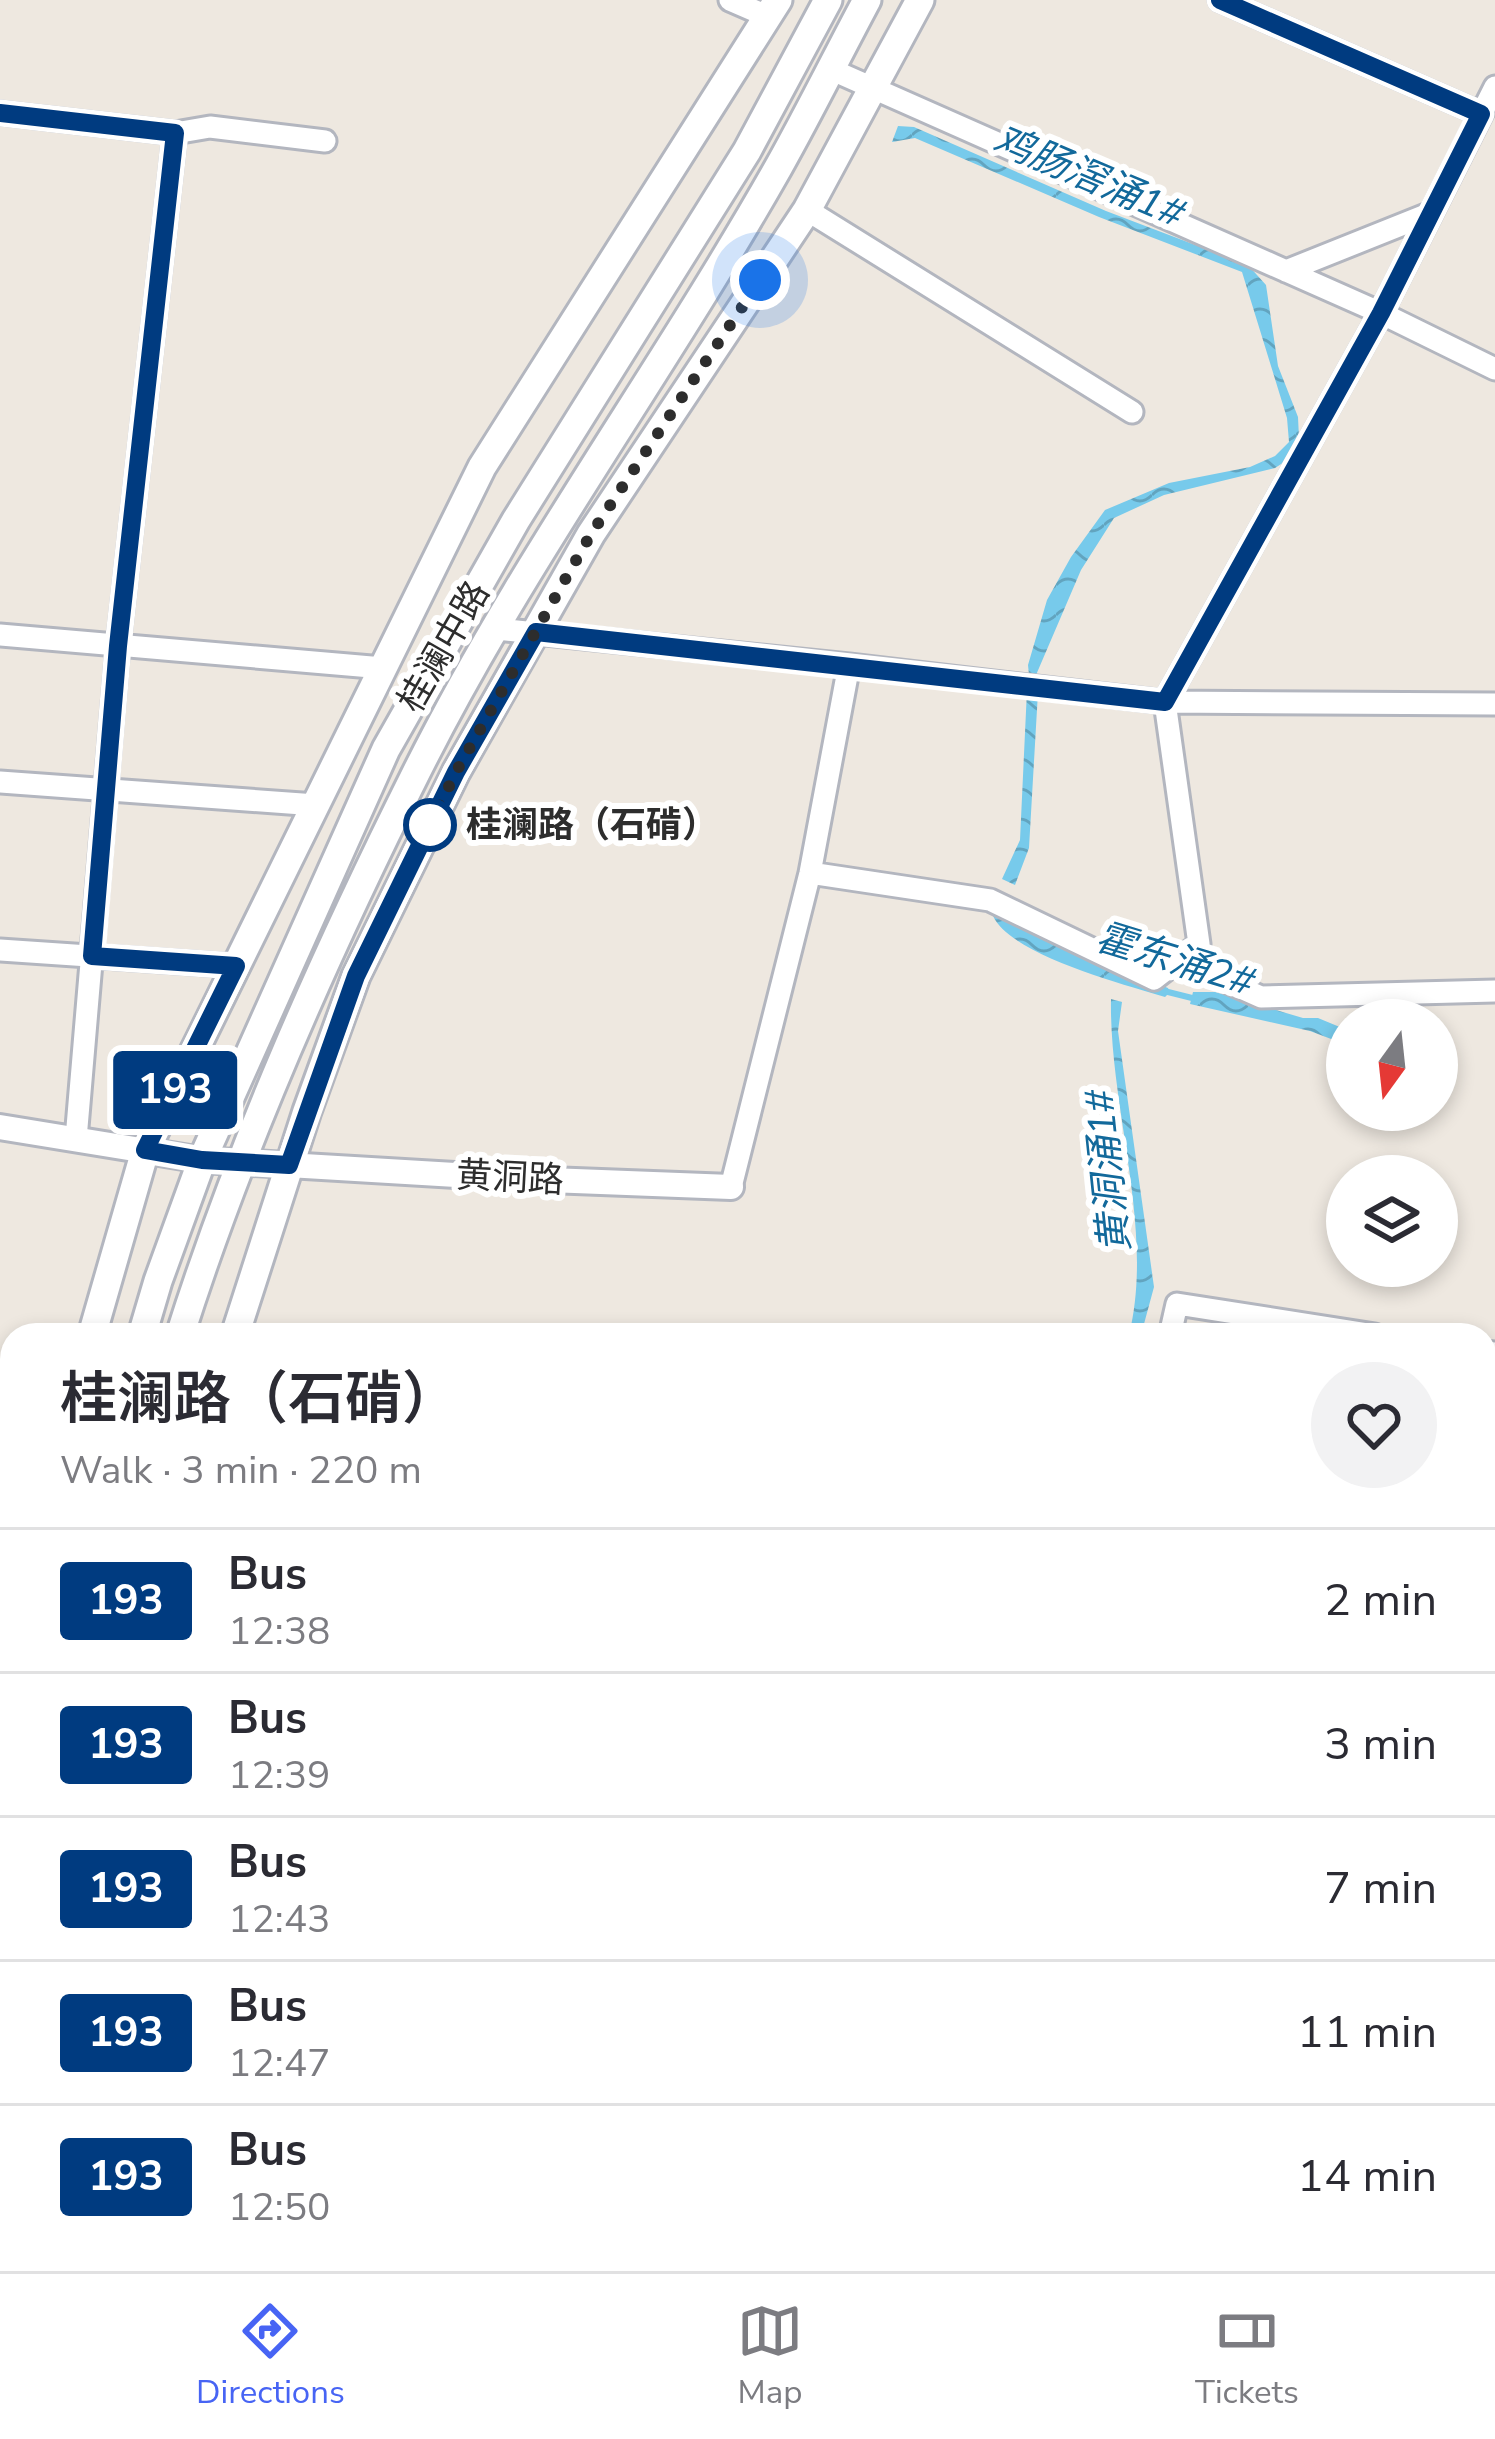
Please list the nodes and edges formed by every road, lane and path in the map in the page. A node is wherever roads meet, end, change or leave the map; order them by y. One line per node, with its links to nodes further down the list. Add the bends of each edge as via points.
1 (730, 0): 7 (street)
2 (802, 0): 7 (main road)
3 (828, 0): 29 (main road, 桂澜中路, via 747,151 516,520)
4 (867, 0): 8 (main road, 桂澜中路)
5 (920, 0): 9 (main road)
6 (1220, 0): 12 (street)
7 (773, 9): 26 (main road, via 482,466)
8 (830, 69): 9 (street); 21 (main road, 桂澜中路, via 778,169)
9 (874, 86): 15 (main road); 17 (street)
10 (1495, 87): 12 (street)
11 (0, 113): 13 (street)
12 (1481, 114): 16 (street)
13 (175, 133): 14 (street, via 210,127); 24 (street)
14 (325, 141)
15 (807, 210): 20 (street); 22 (main road, via 591,534)
16 (1432, 212): 17 (street); 18 (street)
17 (1286, 271): 18 (street)
18 (1381, 313): 19 (street); 27 (street)
19 (1495, 369)
20 (1132, 412)
21 (497, 628): 22 (street); 43 (main road, 桂澜中路, via 416,773)
22 (536, 632): 25 (street); 44 (main road, via 356,976)
23 (0, 635): 24 (street)
24 (118, 646): 26 (street); 31 (street)
25 (849, 665): 27 (street); 33 (street)
26 (383, 668): 29 (main road); 32 (main road)
27 (1165, 702): 28 (street); 36 (street, via 1199,944)
28 (1495, 704)
29 (377, 769): 42 (main road, 桂澜中路)
30 (0, 782): 31 (street)
31 (106, 790): 32 (street); 35 (street)
32 (316, 805): 37 (main road)
33 (810, 873): 36 (street, via 990,900 1154,979); 45 (street)
34 (0, 950): 35 (street)
35 (92, 956): 37 (street); 40 (street)
36 (1178, 960): 38 (street, via 1261,997)
37 (236, 966): 41 (main road)
38 (1495, 991)
39 (0, 1127): 40 (street, 黄洞路)
40 (76, 1139): 41 (street, 黄洞路)
41 (145, 1150): 42 (street, 黄洞路); 46 (main road)
42 (202, 1160): 43 (street, 黄洞路); 47 (main road, 桂澜中路)
43 (242, 1162): 44 (street, 黄洞路); 48 (main road, 桂澜中路)
44 (289, 1165): 45 (street, 黄洞路); 49 (main road)
45 (731, 1187)
46 (95, 1323)
47 (146, 1323)
48 (184, 1323)
49 (239, 1323)
50 (1173, 1323): 51 (street, via 1177,1304)
51 (1299, 1323)

